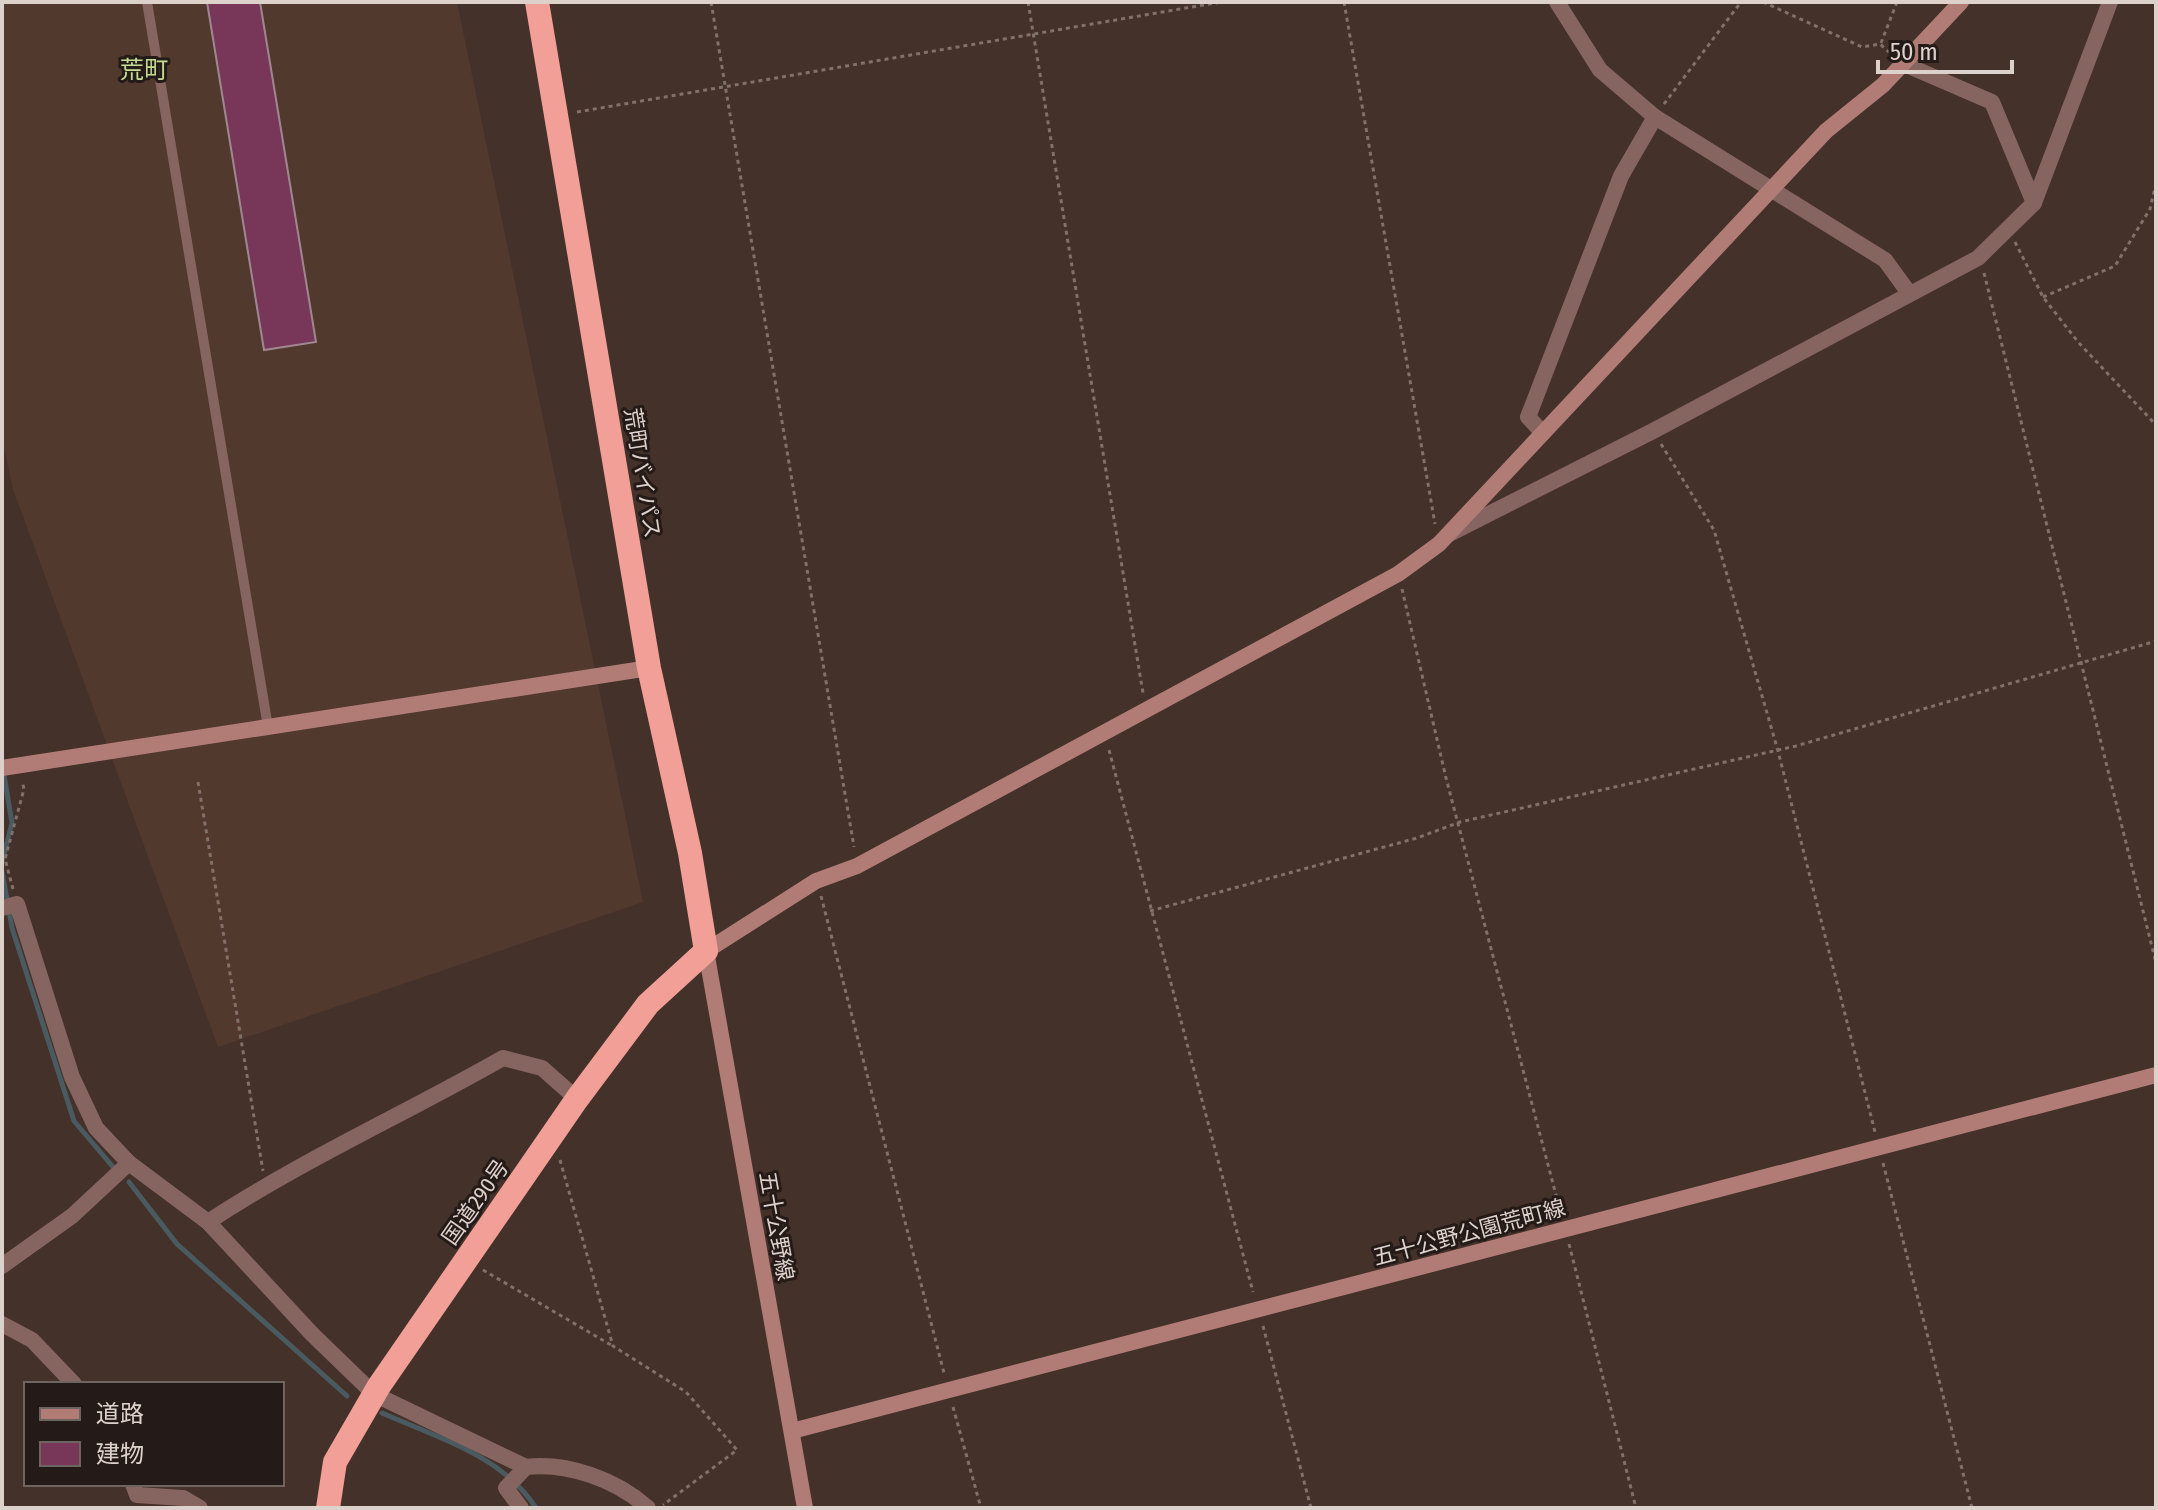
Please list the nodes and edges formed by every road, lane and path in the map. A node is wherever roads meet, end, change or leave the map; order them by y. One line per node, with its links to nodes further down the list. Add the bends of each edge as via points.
1 (147, 2): 35 (lane)
2 (537, 2): 17 (highway, 荒町バイパス)
3 (711, 2): 16 (path)
4 (1028, 2): 13 (path)
5 (1221, 2): 13 (path)
6 (1344, 2): 29 (path)
7 (1557, 2): 18 (street, via 1600,70)
8 (1741, 2): 18 (path)
9 (1763, 2): 14 (path, via 1862,47)
10 (1897, 2): 14 (path)
11 (1961, 2): 15 (street)
12 (2110, 2): 21 (street)
13 (1034, 35): 16 (path); 34 (path)
14 (1880, 44): 15 (path)
15 (1904, 64): 20 (street, via 1826,131); 21 (street, via 1992,102)
16 (727, 88): 17 (path); 41 (path)
17 (557, 115): 33 (highway, 荒町バイパス)
18 (1655, 117): 20 (street); 28 (street, via 1621,176 1528,417)
19 (2156, 183): 25 (path, via 2150,209 2115,266)
20 (1772, 189): 24 (street, via 1885,260); 28 (street)
21 (2034, 203): 22 (street)
22 (2008, 228): 23 (street); 25 (path)
23 (1978, 258): 24 (street); 32 (path)
24 (1909, 293): 27 (street)
25 (2043, 297): 26 (path)
26 (2156, 425)
27 (1653, 431): 29 (street); 37 (path, via 1714,530)
28 (1543, 433): 29 (street)
29 (1443, 539): 30 (street)
30 (1398, 574): 34 (street); 40 (path)
31 (2156, 641): 32 (path)
32 (2081, 664): 37 (path); 46 (path)
33 (649, 668): 35 (street); 45 (highway, 荒町バイパス)
34 (1146, 710): 36 (street)
35 (268, 727): 38 (street)
36 (1104, 731): 41 (street); 44 (path)
37 (1778, 751): 40 (path); 50 (path)
38 (10, 766): 43 (path, via 24,789 5,859)
39 (198, 782): 52 (path)
40 (1460, 822): 44 (path); 54 (path)
41 (857, 866): 42 (street)
42 (816, 881): 45 (street); 61 (path)
43 (10, 906): 51 (street, via 72,1077 96,1128)
44 (1150, 911): 57 (path)
45 (706, 951): 48 (highway, 国道290号, via 648,1004); 63 (street, 五十公野線)
46 (2156, 963)
47 (2156, 1075): 50 (street, 五十公野公園荒町線)
48 (577, 1099): 49 (highway, 国道290号); 52 (street, via 542,1068 503,1058)
49 (554, 1137): 55 (highway, 国道290号); 59 (path)
50 (1879, 1148): 54 (street, 五十公野公園荒町線); 75 (path)
51 (129, 1163): 53 (street); 56 (street, via 72,1216)
52 (265, 1186): 53 (street)
53 (208, 1222): 62 (street)
54 (1565, 1230): 57 (street, 五十公野公園荒町線); 74 (path)
55 (466, 1260): 59 (path); 62 (highway, 国道290号)
56 (2, 1266)
57 (1258, 1309): 61 (street, 五十公野公園荒町線); 73 (path)
58 (2, 1324): 60 (street, via 32,1340)
59 (613, 1346): 70 (path, via 686,1392 737,1450)
60 (72, 1382)
61 (949, 1390): 63 (street, 五十公野公園荒町線); 72 (path)
62 (374, 1394): 64 (street); 67 (highway, 国道290号, via 335,1462)
63 (792, 1431): 71 (street, 五十公野線)
64 (526, 1467): 68 (street, via 506,1488); 69 (street, via 545,1465 610,1482)
65 (134, 1486): 66 (street, via 137,1495 183,1498)
66 (200, 1508)
67 (328, 1508)
68 (521, 1508)
69 (648, 1508)
70 (659, 1508)
71 (805, 1508)
72 (981, 1508)
73 (1311, 1508)
74 (1636, 1508)
75 (1972, 1508)

